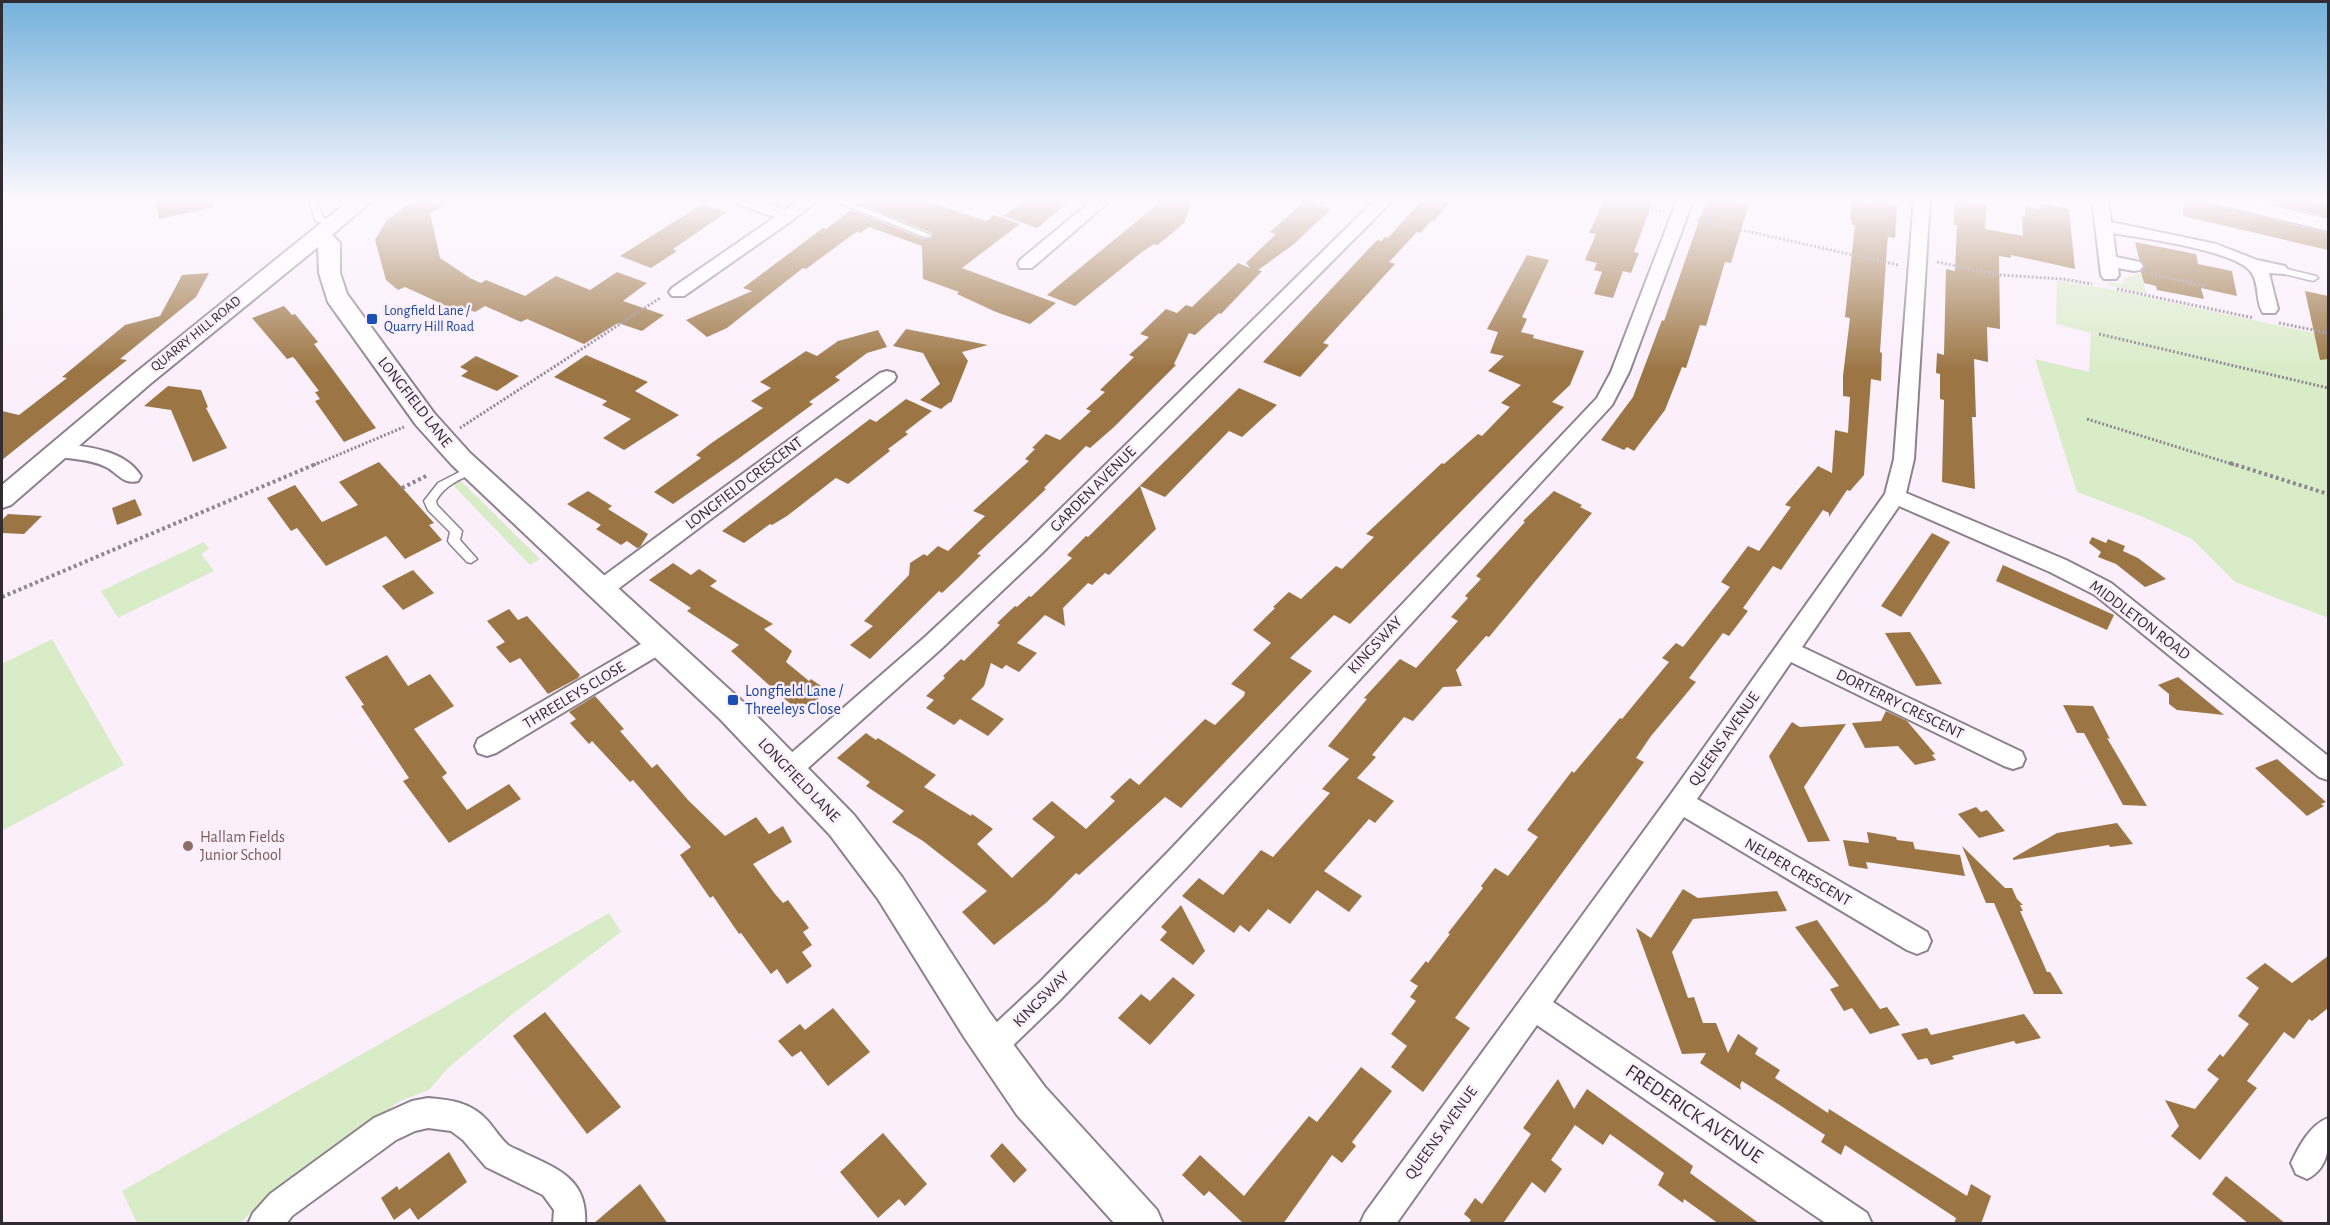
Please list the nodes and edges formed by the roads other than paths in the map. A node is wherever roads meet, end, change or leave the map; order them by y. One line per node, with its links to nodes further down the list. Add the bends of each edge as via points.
1 (294, 255): 20 (street, QUARRY HILL ROAD)
2 (328, 255): 21 (street, LONGFIELD LANE, via 329,280 346,314 434,430)
3 (733, 255): 17 (street)
4 (1037, 255): 11 (street)
5 (1329, 255): 31 (street, GARDEN AVENUE, via 1010,571)
6 (1670, 255): 36 (street, KINGSWAY, via 1605,401 1178,859)
7 (1919, 255): 23 (street, QUEENS AVENUE, via 1905,460)
8 (2109, 255): 13 (street, via 2112,275)
9 (2229, 255): 12 (street)
10 (1009, 258): 11 (street)
11 (1026, 264): 14 (street)
12 (2252, 264): 15 (street); 18 (street, via 2260,274)
13 (2133, 266)
14 (1044, 270)
15 (2279, 270): 16 (lane)
16 (2313, 278)
17 (685, 290)
18 (2267, 316)
19 (887, 377): 26 (street, LONGFIELD CRESCENT)
20 (58, 450): 22 (street, via 112,461); 24 (street, QUARRY HILL ROAD)
21 (471, 470): 25 (lane, via 448,481 430,501 456,531 454,541); 26 (street, LONGFIELD LANE)
22 (131, 476)
23 (1895, 496): 28 (street, QUEENS AVENUE); 32 (street, MIDDLETON ROAD, via 2103,589)
24 (2, 499)
25 (471, 559)
26 (602, 589): 27 (street, LONGFIELD LANE)
27 (661, 643): 29 (street, THREELEYS CLOSE); 31 (street, LONGFIELD LANE)
28 (1787, 650): 30 (street, DORTERRY CRESCENT); 33 (street, QUEENS AVENUE)
29 (487, 746)
30 (2013, 759)
31 (790, 768): 36 (street, LONGFIELD LANE, via 867,856)
32 (2328, 770)
33 (1680, 802): 34 (street, NELPER CRESCENT); 35 (street, QUEENS AVENUE)
34 (1917, 941)
35 (1532, 1005): 42 (street, QUEENS AVENUE); 43 (street, FREDERICK AVENUE)
36 (992, 1046): 41 (street, LONGFIELD LANE, via 1031,1101)
37 (2328, 1133): 38 (street)
38 (2307, 1163)
39 (264, 1224): 40 (street, via 281,1205 385,1129 428,1113 457,1116 497,1156 554,1184 567,1201)
40 (569, 1224)
41 (1143, 1224)
42 (1376, 1224)
43 (1856, 1224)

